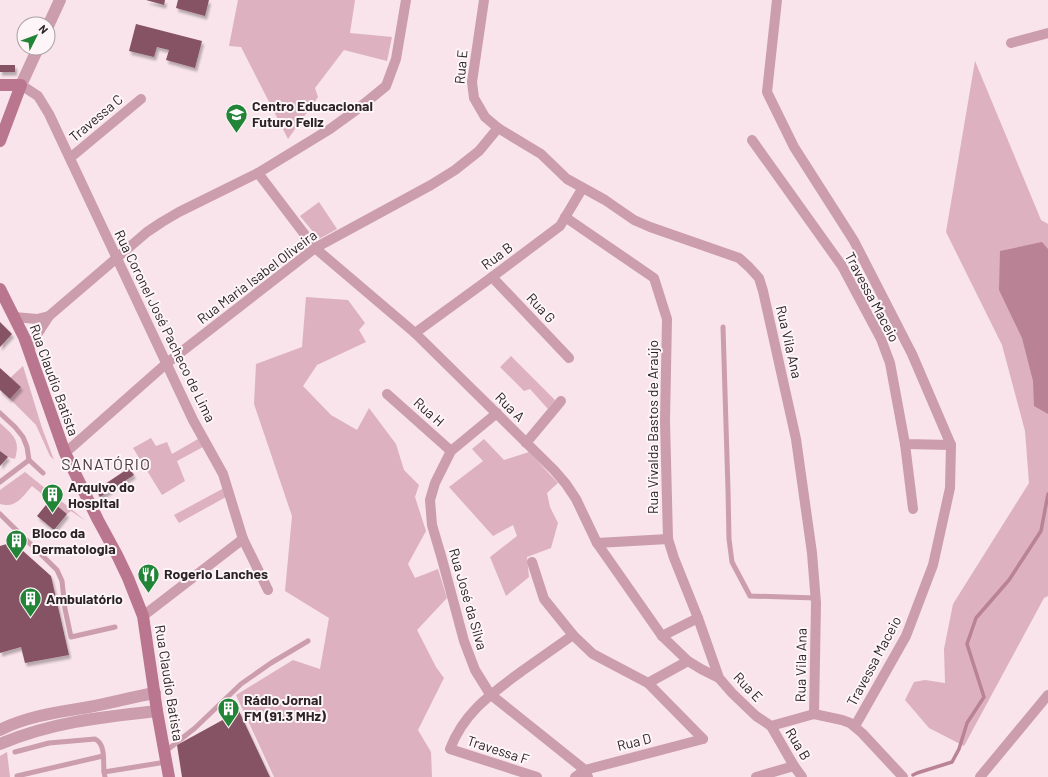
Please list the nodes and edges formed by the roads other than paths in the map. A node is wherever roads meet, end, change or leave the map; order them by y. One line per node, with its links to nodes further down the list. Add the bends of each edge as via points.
1 (60, 0): 5 (street)
2 (406, 0): 16 (street, via 396,59 386,86 330,129)
3 (484, 0): 12 (street, Rua E, via 472,89 485,117)
4 (777, 0): 36 (street, Travessa Maceio, via 767,92 794,147 854,241 912,354)
5 (53, 16)
6 (1048, 33): 7 (street)
7 (1011, 43)
8 (34, 56): 10 (street)
9 (0, 85): 10 (main road)
10 (21, 85): 14 (main road); 15 (street, Rua Coronel José Pacheco de Lima, via 42,101)
11 (141, 99): 15 (street, Travessa C)
12 (498, 128): 17 (street, Rua Vila Ana, via 541,154 561,174); 19 (street, Rua Maria Isabel Oliveira, via 479,152 450,174)
13 (752, 140): 35 (street, Travessa Maceio, via 842,266 881,339 890,363)
14 (0, 141)
15 (70, 158): 20 (street, Rua Coronel José Pacheco de Lima)
16 (258, 174): 19 (street, Rua A); 20 (street, via 162,222)
17 (582, 188): 18 (street, Rua B); 49 (street, Rua Vila Ana, via 634,220 734,256 759,278 796,439)
18 (565, 217): 21 (street, Rua B, via 560,226); 45 (street, Rua Vivalda Bastos de Araújo, via 654,278 667,319 665,421)
19 (315, 248): 26 (street, Rua A); 29 (street, Rua Maria Isabel Oliveira)
20 (116, 258): 23 (street); 29 (street, Rua Coronel José Pacheco de Lima)
21 (492, 277): 26 (street, Rua B); 28 (street, Rua G)
22 (0, 289): 24 (main road, Rua Claudio Batista)
23 (49, 316): 24 (street, via 37,319); 27 (street)
24 (14, 317): 27 (main road, Rua Claudio Batista)
25 (723, 327): 49 (lane, via 729,539 732,562 750,596)
26 (415, 333): 33 (street, Rua A)
27 (29, 351): 38 (main road, Rua Claudio Batista)
28 (569, 358)
29 (167, 363): 38 (street, Rua Maria Isabel Oliveira); 44 (street, Rua Coronel José Pacheco de Lima, via 193,420 223,474)
30 (387, 394): 37 (street, Rua H)
31 (561, 401): 34 (street)
32 (0, 413): 39 (lane, via 23,437)
33 (497, 414): 34 (street, Rua A); 37 (street, Rua José da Silva)
34 (526, 442): 46 (street, Rua A, via 566,484)
35 (905, 444): 36 (street); 42 (street, Travessa Maceio)
36 (951, 445): 65 (street, Travessa Maceio, via 950,488 933,565 906,636)
37 (451, 451): 60 (street, Rua José da Silva, via 432,490 432,525 470,657 480,680)
38 (65, 453): 50 (main road, Rua Claudio Batista, via 117,555)
39 (29, 460): 40 (lane); 41 (lane)
40 (43, 473)
41 (0, 482)
42 (913, 509)
43 (0, 514): 52 (lane, via 57,570 62,581 71,637)
44 (243, 539): 48 (street, Rua Coronel José Pacheco de Lima); 50 (street)
45 (668, 539): 46 (street); 51 (street, Rua Vivalda Bastos de Araújo)
46 (597, 543): 54 (street, Rua A)
47 (532, 562): 53 (street, via 544,599)
48 (268, 590)
49 (816, 598): 63 (street, Rua Vila Ana)
50 (143, 616): 59 (main road, Rua Claudio Batista)
51 (698, 618): 54 (street); 57 (street, Rua Vivalda Bastos de Araújo)
52 (115, 627)
53 (573, 635): 58 (street, via 593,654); 60 (street)
54 (662, 636): 56 (street, Rua A)
55 (308, 640): 70 (lane, via 241,684)
56 (688, 661): 57 (street, Rua A); 58 (street)
57 (719, 678): 64 (street, Rua E, via 756,716)
58 (648, 684): 72 (street, Rua D, via 703,739)
59 (154, 693): 62 (main road, Rua Claudio Batista); 66 (street, via 41,715)
60 (490, 694): 72 (street, Rua José da Silva); 77 (street, Travessa F, via 466,720 450,749)
61 (1046, 700): 81 (street)
62 (157, 711): 67 (street, via 65,723); 70 (main road, Rua Claudio Batista)
63 (814, 714): 64 (street); 65 (street, via 842,720)
64 (771, 726): 71 (street, Rua B)
65 (855, 726): 75 (street, via 872,742)
66 (0, 730)
67 (0, 744)
68 (15, 752): 69 (lane, via 49,743 93,738 102,746)
69 (103, 756): 73 (lane); 74 (lane)
70 (166, 757): 73 (lane); 76 (main road, Rua Claudio Batista)
71 (794, 766): 79 (street); 80 (street, Rua B)
72 (587, 773): 78 (street, Rua D)
73 (105, 775)
74 (17, 776)
75 (899, 776)
76 (169, 777)
77 (537, 777)
78 (575, 777)
79 (756, 777)
80 (802, 777)
81 (980, 777)

